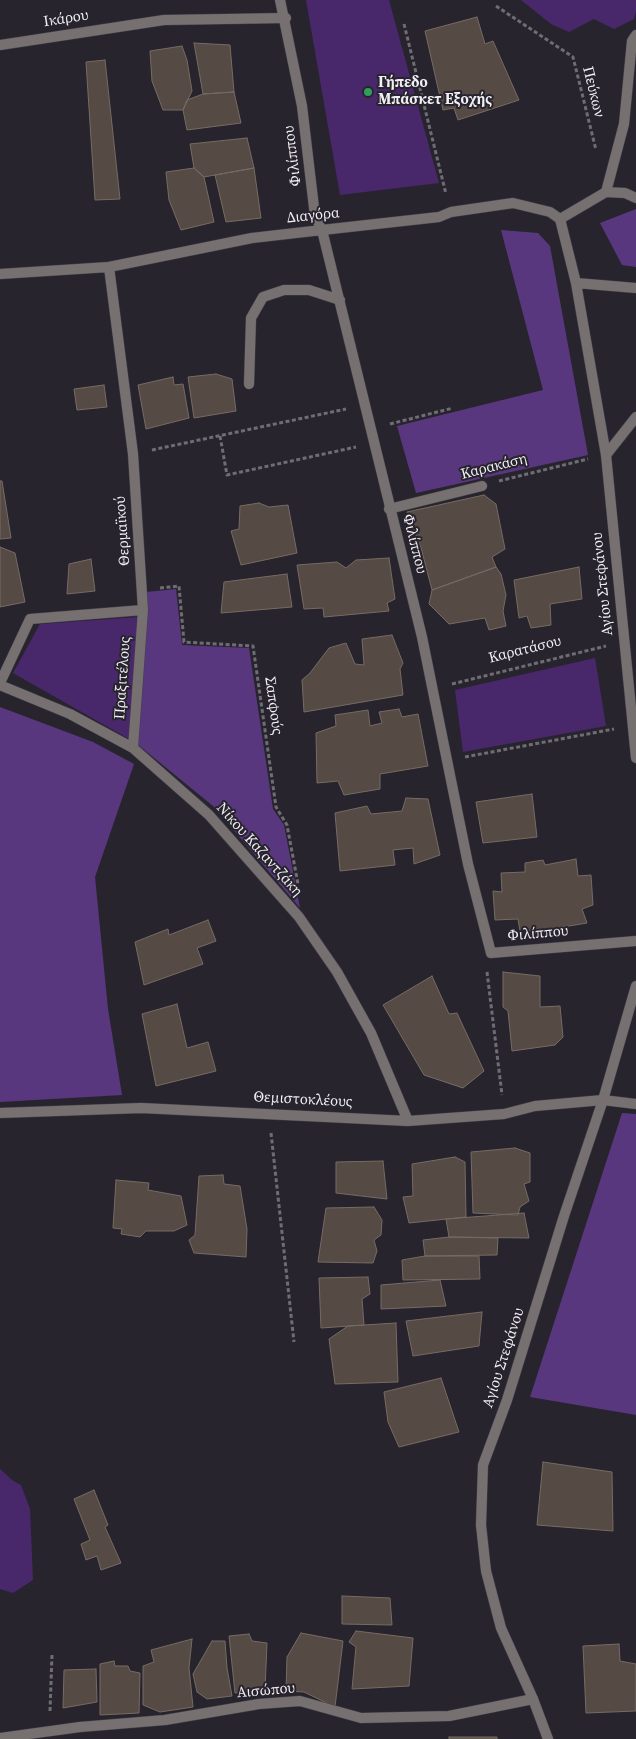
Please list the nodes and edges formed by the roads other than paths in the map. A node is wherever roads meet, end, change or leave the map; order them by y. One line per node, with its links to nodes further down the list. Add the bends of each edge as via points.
1 (280, 0): 2 (street, Φιλίππου)
2 (286, 18): 4 (street, Ικάρου, via 164,20); 8 (street, Φιλίππου, via 302,106 315,216)
3 (636, 35): 5 (street, via 632,41 624,124)
4 (0, 45)
5 (606, 192): 6 (street, via 625,193); 7 (street)
6 (636, 198)
7 (560, 219): 8 (street, Διαγόρα, via 550,212 513,203 439,216); 11 (street)
8 (322, 230): 9 (street, Διαγόρα, via 252,238); 13 (street, Φιλίππου)
9 (109, 267): 10 (street, Διαγόρα); 19 (street, Θερμαϊκού, via 133,454)
10 (0, 274)
11 (576, 284): 12 (street); 16 (street)
12 (636, 288)
13 (340, 300): 14 (street, via 308,290 284,290 263,297 251,318); 18 (street, Φιλίππου)
14 (249, 384)
15 (636, 417): 16 (street)
16 (606, 455): 21 (street, Αγίου Στεφάνου)
17 (482, 486): 18 (street, Καρακάση)
18 (390, 509): 24 (street, Φιλίππου, via 434,688 468,864 491,953)
19 (143, 610): 20 (street, via 30,619); 22 (street, Πραξιτέλους)
20 (0, 684): 22 (street, Νίκου Καζαντζάκη, via 70,714)
21 (634, 726): 23 (street, Αγίου Στεφάνου)
22 (132, 748): 29 (street, Νίκου Καζαντζάκη, via 209,815 299,917 338,972 371,1033)
23 (636, 758)
24 (636, 941)
25 (636, 986): 26 (street, Αγίου Στεφάνου)
26 (603, 1100): 27 (street, Θεμιστοκλέους); 29 (street, Θεμιστοκλέους, via 535,1106 504,1114); 30 (street, Αγίου Στεφάνου, via 483,1465 481,1525 486,1571 501,1628)
27 (636, 1104)
28 (0, 1113): 29 (street, Θεμιστοκλέους, via 141,1108)
29 (408, 1121)
30 (533, 1699): 31 (street, Αισώπου, via 449,1716 361,1718 300,1701); 32 (street, Αγίου Στεφάνου)
31 (0, 1738)
32 (548, 1739)

